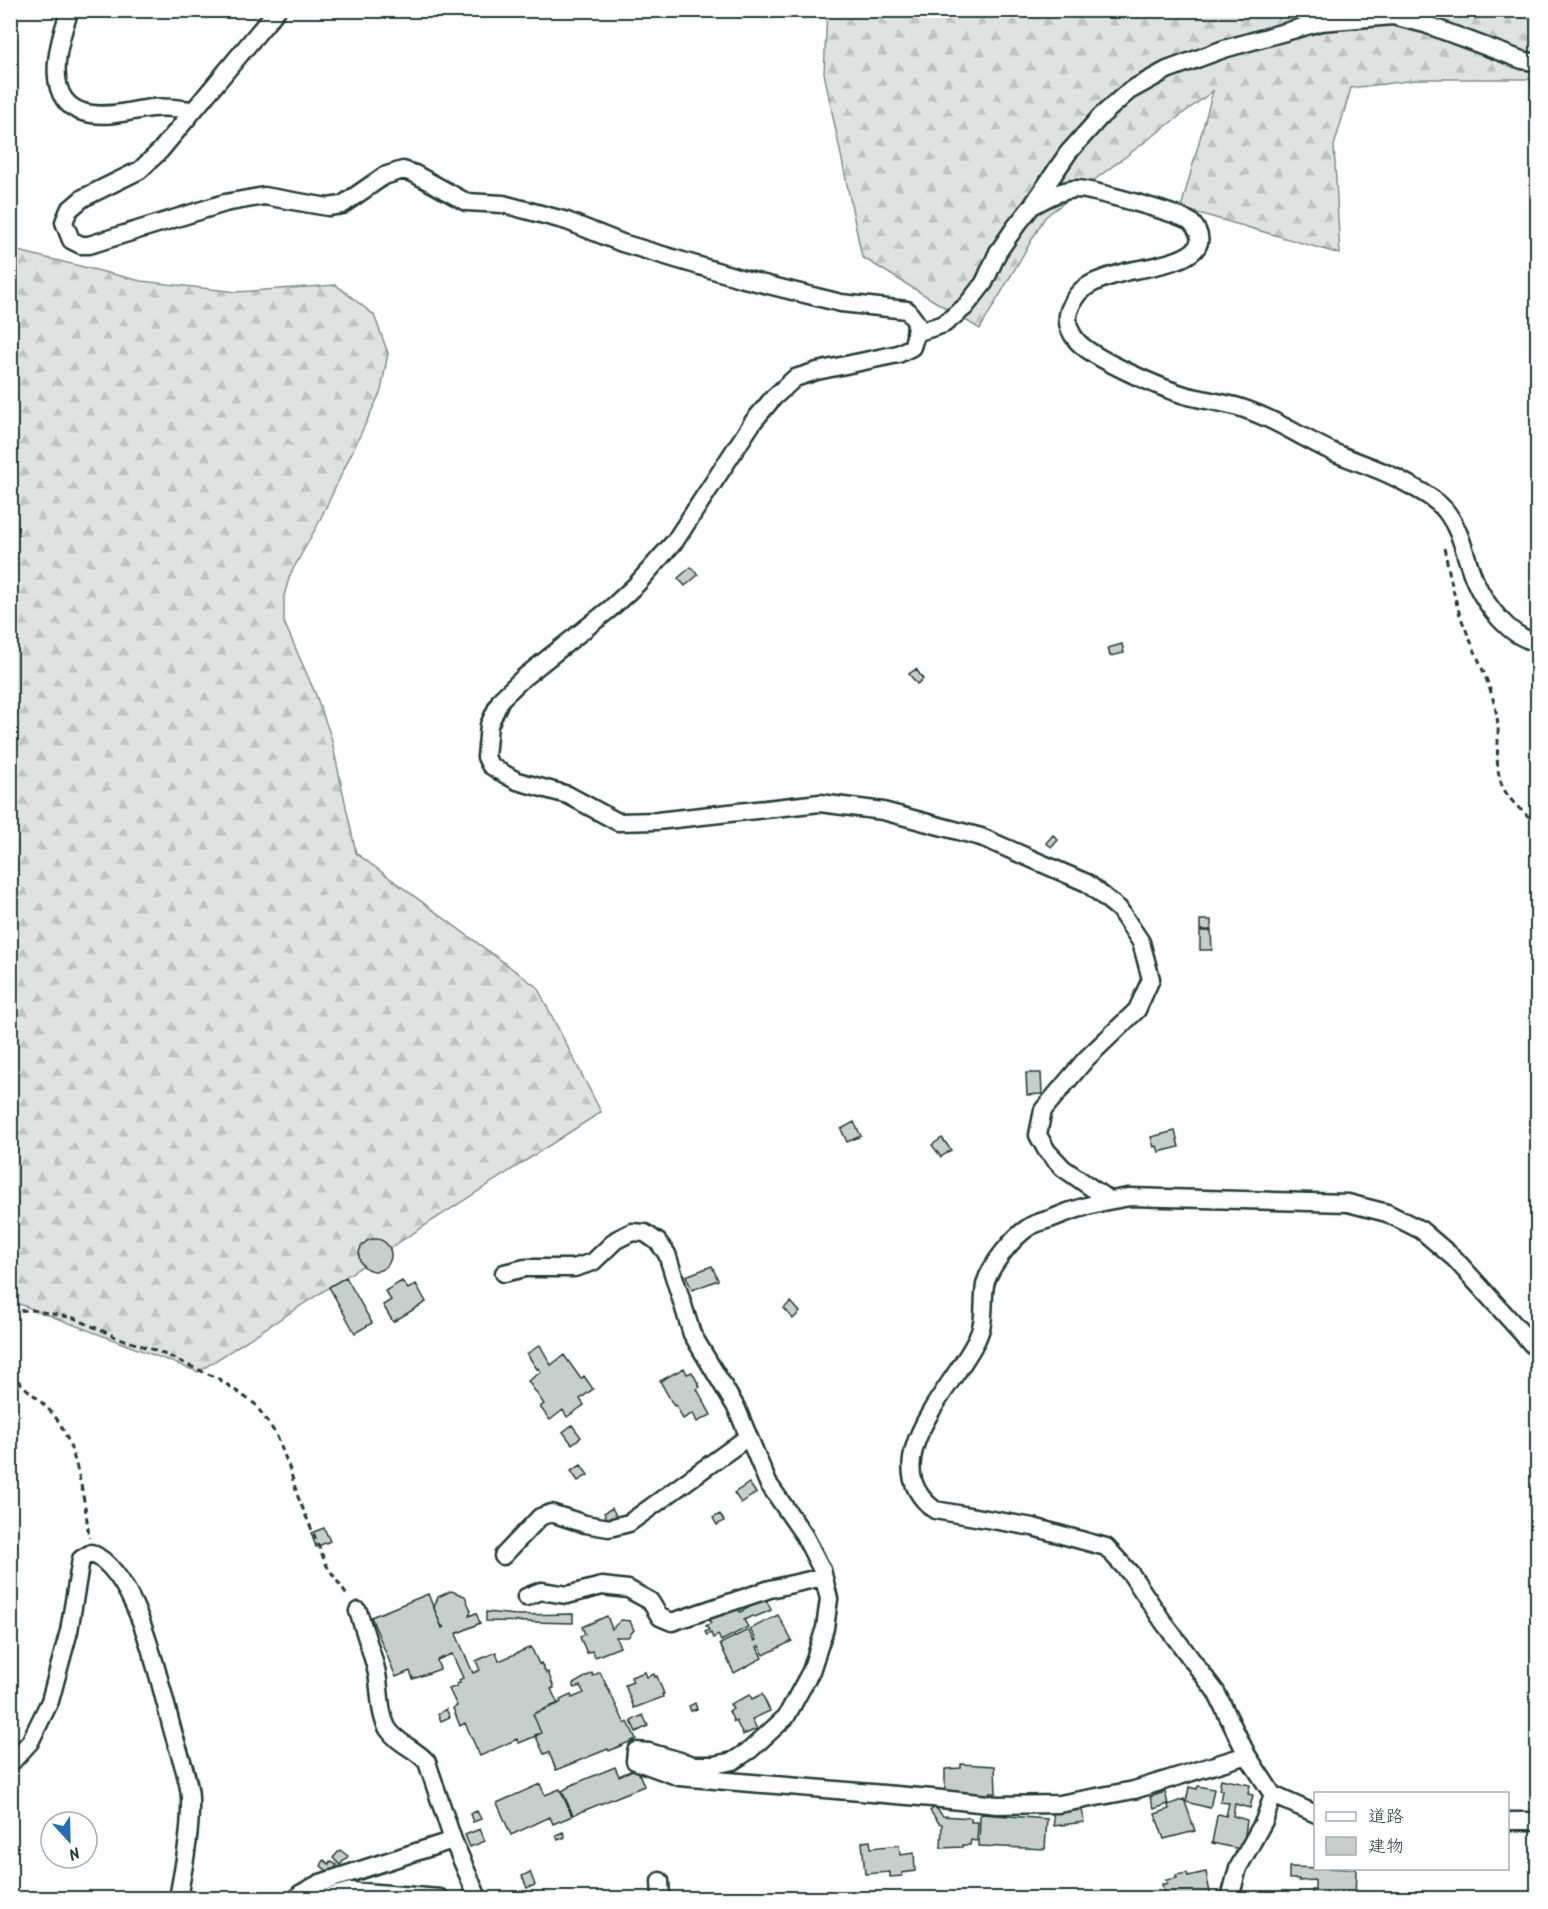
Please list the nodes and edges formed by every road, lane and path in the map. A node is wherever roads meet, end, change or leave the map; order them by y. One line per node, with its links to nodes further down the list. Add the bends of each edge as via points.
1 (70, 10): 4 (street, via 61,36 56,80 65,99 76,109 92,114 153,107)
2 (277, 10): 4 (street)
3 (1538, 63): 5 (street, via 1393,16 1321,22 1273,34 1167,70 1129,91 1068,153)
4 (193, 110): 6 (street, via 140,170 83,198 69,210 64,222 71,240 89,246 225,203 264,196 327,207 342,205 384,176 403,170 466,202 503,204 567,221 622,243 740,278 830,300 907,310 916,322)
5 (1032, 206): 6 (street, via 965,307 944,324); 8 (street, via 1059,192 1078,189 1189,219 1198,231 1198,244 1189,255 1095,281 1077,292 1067,313 1068,328 1078,342 1109,363 1187,396 1236,406 1282,425 1331,451 1383,470 1430,497 1447,512 1460,533 1475,580 1490,606 1507,628)
6 (915, 333): 10 (street, via 912,347 898,354 795,378 773,398 675,541 637,584 501,699 489,725 486,757 490,765 517,781 568,795 618,822 820,803 883,811 981,837 1088,883 1119,909 1142,942 1151,979 1137,1010 1086,1059 1043,1110 1038,1135 1063,1168)
7 (1444, 547): 9 (path, via 1460,614 1494,706 1497,769 1505,791)
8 (1538, 642)
9 (1538, 824)
10 (1109, 1200): 13 (street, via 1129,1197 1348,1203 1388,1214 1421,1230 1455,1259); 21 (street, via 1028,1227 996,1260 986,1284 978,1338 920,1429 911,1477 923,1501 935,1510 1033,1527 1106,1547 1131,1574 1216,1692)
11 (504, 1273): 15 (street, via 574,1268 593,1262 616,1240 632,1232 645,1233 667,1254 692,1334 737,1408)
12 (10, 1311): 20 (path, via 32,1310 74,1318 219,1379 255,1404 276,1434 327,1566)
13 (1538, 1350)
14 (10, 1373): 16 (path, via 58,1420 82,1491)
15 (748, 1437): 17 (street, via 629,1523 609,1528 551,1514 540,1517); 18 (street, via 768,1483 804,1535)
16 (91, 1553): 22 (street, via 81,1559 69,1631 50,1701 30,1742); 29 (street, via 101,1557 115,1572 150,1644 190,1796 188,1846)
17 (503, 1556)
18 (823, 1577): 19 (street, via 770,1589 672,1622 660,1617 650,1601 628,1589 602,1586 567,1595 541,1591); 21 (street, via 829,1599 825,1628 811,1671 786,1717 733,1761 714,1766 694,1765 636,1751 634,1761 679,1777 997,1805 1059,1804 1134,1790)
19 (526, 1597)
20 (358, 1611): 27 (street, via 388,1728 427,1762)
21 (1247, 1755): 23 (street)
22 (10, 1764)
23 (1273, 1795): 24 (street); 35 (street, via 1264,1821 1238,1868)
24 (1314, 1813)
25 (1509, 1821): 26 (street)
26 (1538, 1821)
27 (453, 1840): 30 (street, via 320,1883); 33 (street)
28 (660, 1881): 34 (street)
29 (178, 1899)
30 (297, 1899)
31 (326, 1899): 32 (street, via 351,1891)
32 (440, 1899)
33 (478, 1899)
34 (661, 1899)
35 (1230, 1899)

